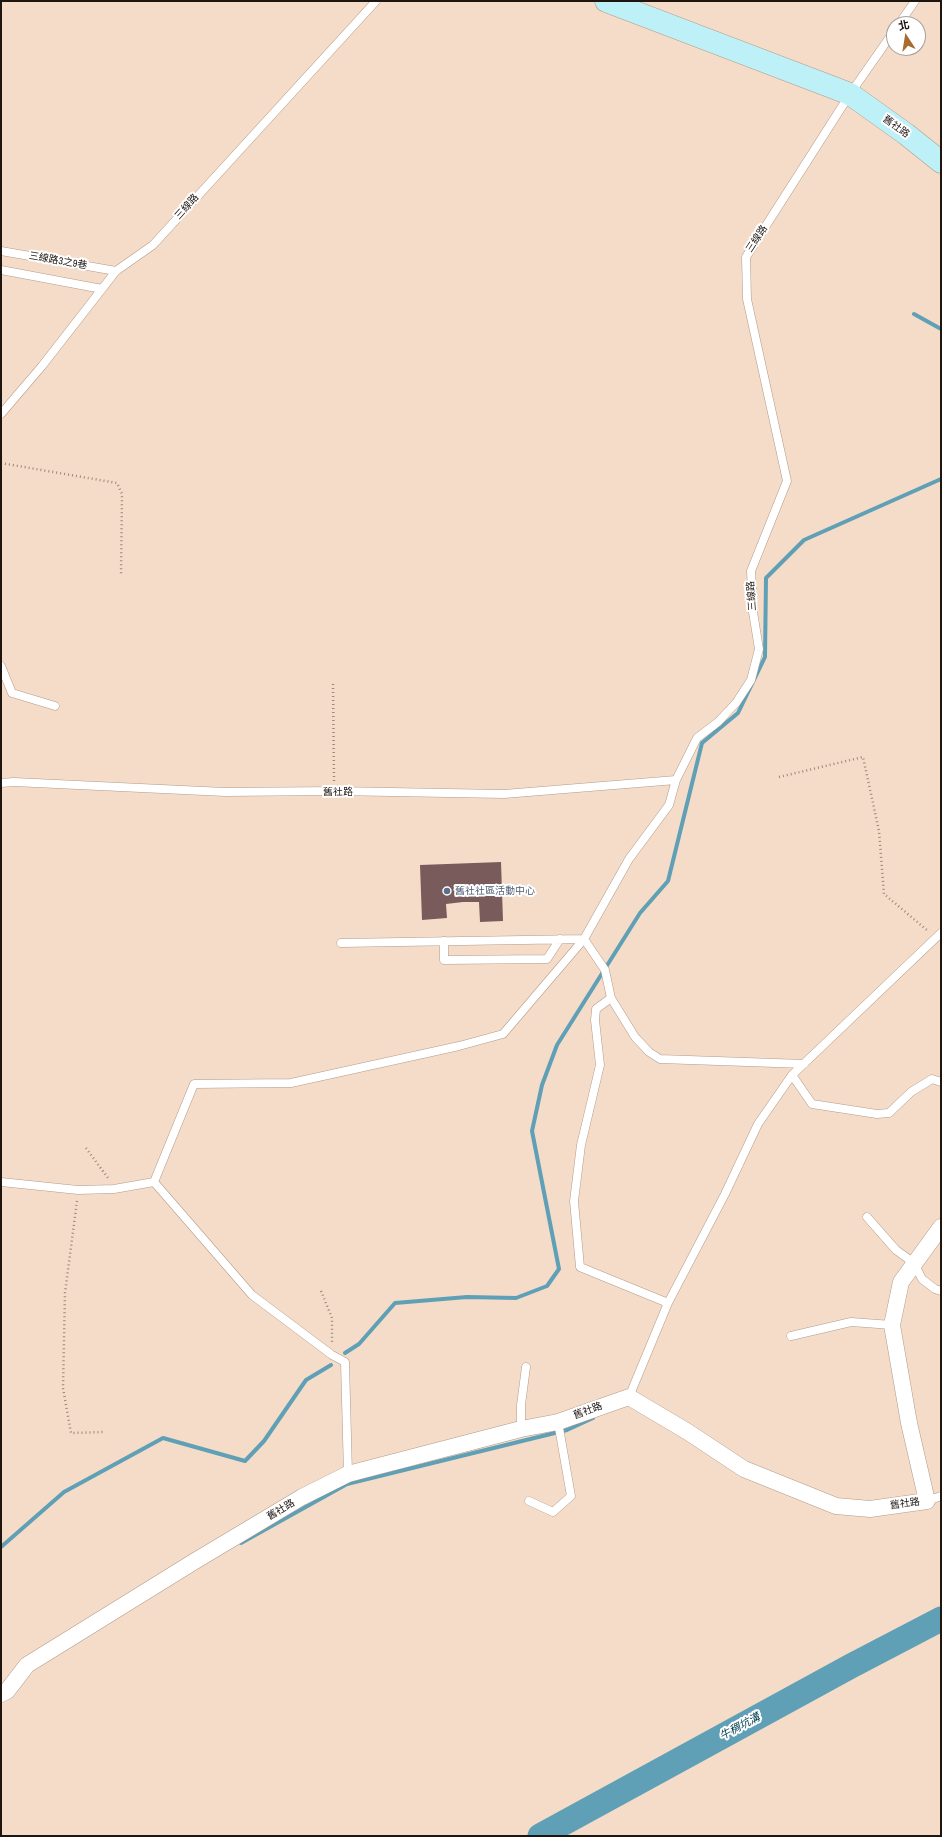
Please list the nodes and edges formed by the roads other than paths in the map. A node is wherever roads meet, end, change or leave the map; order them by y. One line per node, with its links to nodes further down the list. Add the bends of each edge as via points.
1 (376, 1): 10 (lane, 三線路, via 153,245)
2 (606, 1): 6 (street)
3 (915, 1): 4 (lane)
4 (905, 16)
5 (886, 42): 6 (lane, 三線路)
6 (850, 94): 7 (street, 舊社路); 15 (lane, 三線路, via 746,257 747,299 786,481 751,571 753,612 759,648 751,680 736,703 718,722 697,738)
7 (941, 162)
8 (1, 252): 10 (lane, 三線路3之9巷)
9 (1, 270): 11 (lane)
10 (116, 271): 11 (lane, 三線路)
11 (102, 289): 12 (lane, 三線路)
12 (1, 414)
13 (1, 666): 14 (lane, via 12,693)
14 (56, 706)
15 (676, 780): 16 (lane, 舊社路, via 504,794 225,792); 19 (lane, 三線路, via 668,805 629,859)
16 (1, 783)
17 (938, 936): 23 (lane)
18 (560, 939): 19 (lane); 20 (lane); 20 (lane, via 547,959 444,960)
19 (584, 939): 22 (lane, via 605,970); 27 (lane, 三線路, via 503,1034 291,1083 194,1084)
20 (444, 941): 21 (lane)
21 (341, 943)
22 (611, 998): 23 (lane, via 635,1037 649,1052 660,1059); 32 (lane, via 596,1009 600,1065 582,1145 574,1201 580,1267)
23 (804, 1064): 24 (lane)
24 (792, 1075): 25 (lane, via 812,1104 877,1114 889,1113 911,1092 932,1079); 32 (lane, via 758,1124)
25 (941, 1082)
26 (1, 1182): 27 (lane, via 78,1190 114,1189)
27 (154, 1182): 39 (lane, via 252,1295 345,1362)
28 (867, 1217): 30 (lane, via 896,1250)
29 (941, 1227): 30 (street, 舊社路)
30 (914, 1263): 31 (lane, via 922,1279); 33 (street, 舊社路, via 901,1282)
31 (941, 1291)
32 (668, 1303): 36 (lane)
33 (892, 1325): 34 (lane, via 851,1322); 40 (street, 舊社路, via 908,1423)
34 (791, 1336)
35 (526, 1367): 38 (lane)
36 (629, 1397): 37 (street, 舊社路); 40 (street, 舊社路, via 744,1469 836,1506 870,1509)
37 (558, 1422): 38 (street, 舊社路); 41 (lane, via 571,1496 553,1512)
38 (521, 1429): 39 (street, 舊社路)
39 (348, 1474): 42 (street, 舊社路, via 302,1497 195,1560 27,1665 7,1691)
40 (934, 1498)
41 (529, 1501)
42 (1, 1694)

